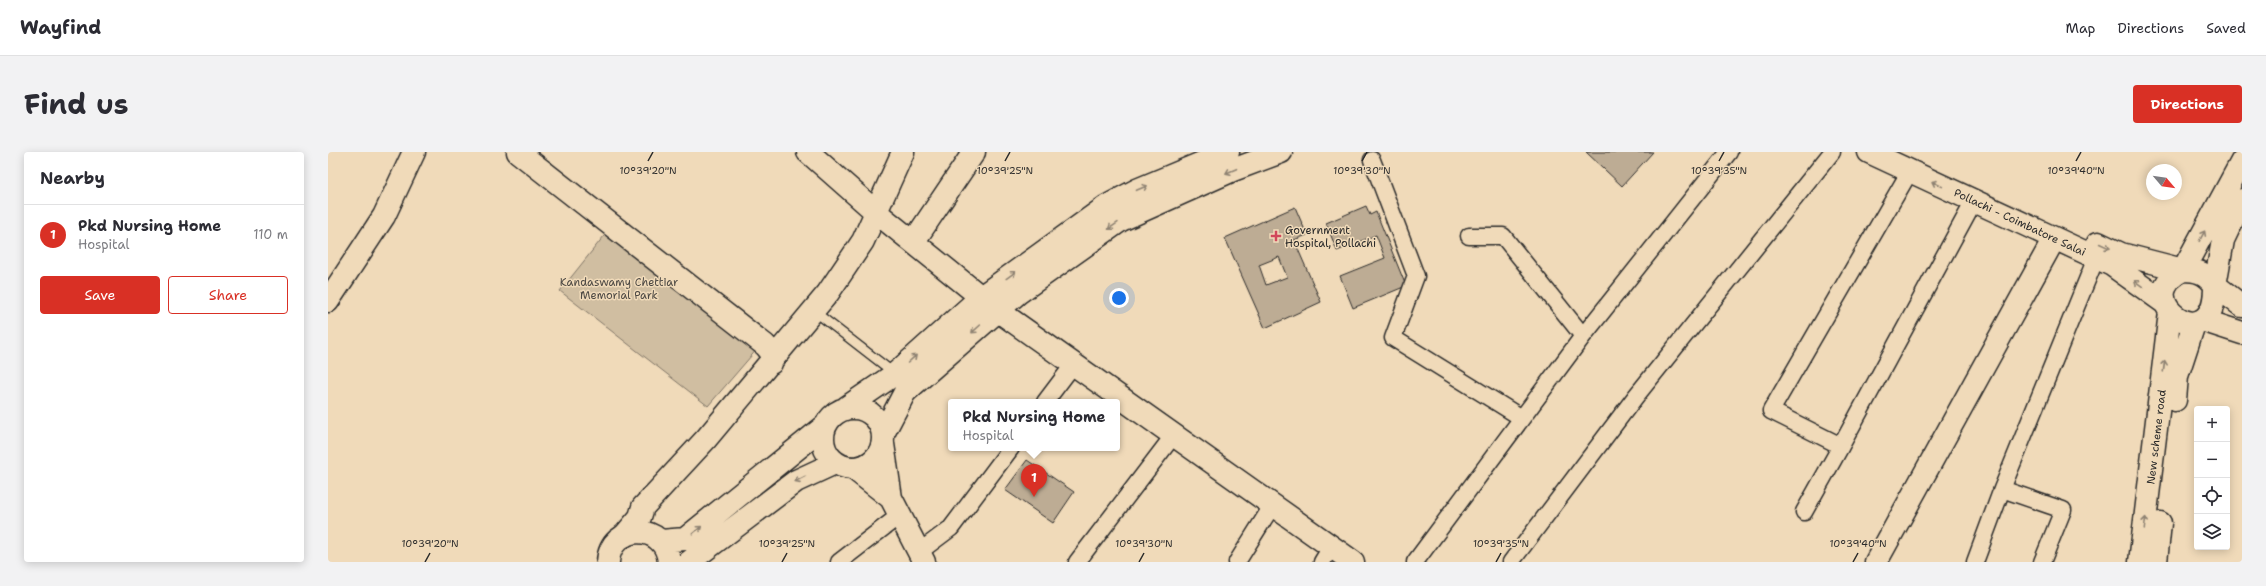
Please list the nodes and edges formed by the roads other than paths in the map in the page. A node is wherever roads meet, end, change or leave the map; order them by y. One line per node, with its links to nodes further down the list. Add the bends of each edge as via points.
1 (414, 152): 23 (main road, via 384,216)
2 (518, 152): 31 (main road, via 766,345 773,354)
3 (808, 152): 16 (main road)
4 (903, 152): 16 (main road)
5 (974, 152): 19 (main road)
6 (1228, 152): 24 (main road, one-way to 6, via 1107,206 1137,190)
7 (1281, 152): 24 (main road, one-way to 24, via 1233,170 1121,220 1018,293)
8 (1729, 152): 30 (street)
9 (1832, 152): 58 (street, via 1636,396)
10 (1869, 152): 12 (main road, Pollachi - Coimbatore Salai)
11 (1372, 160): 36 (street, via 1416,276 1394,338)
12 (1908, 161): 15 (main road, Pollachi - Coimbatore Salai, one-way to 12); 21 (main road, Pollachi - Coimbatore Salai, one-way to 21, via 2121,254); 40 (street, via 1771,411)
13 (2242, 161): 21 (main road, one-way to 13)
14 (2242, 200): 22 (main road, via 2223,240)
15 (1974, 201): 18 (main road, Pollachi - Coimbatore Salai); 40 (street)
16 (877, 213): 19 (main road); 27 (main road, via 863,241)
17 (1469, 236): 30 (street, via 1503,236)
18 (2054, 239): 20 (main road, Pollachi - Coimbatore Salai); 59 (main road)
19 (914, 241): 24 (main road)
20 (2096, 258): 26 (main road, Pollachi - Coimbatore Salai, one-way to 20, via 2115,267); 43 (street)
21 (2183, 270): 22 (main road, Pollachi - Coimbatore Salai, via 2194,270 2207,275); 26 (main road, via 2175,274 2164,292)
22 (2215, 285): 25 (main road, Pollachi - Coimbatore Salai); 28 (main road, via 2212,308)
23 (328, 301)
24 (989, 304): 32 (main road); 33 (main road, one-way to 24); 39 (main road, one-way to 39, via 905,392)
25 (2242, 306)
26 (2168, 307): 28 (main road, Pollachi - Coimbatore Salai, via 2184,322); 62 (main road, New scheme road, one-way to 26)
27 (814, 311): 31 (main road); 33 (lane)
28 (2198, 322): 29 (main road, Pollachi - Coimbatore Salai); 63 (main road, New scheme road, via 2177,376)
29 (2242, 333)
30 (1582, 336): 36 (street)
31 (771, 363): 47 (main road, via 643,507)
32 (1073, 365): 34 (street); 38 (main road)
33 (895, 374): 35 (main road)
34 (1047, 399)
35 (847, 407): 37 (main road, via 834,414); 39 (main road, via 867,410 875,416 881,424)
36 (1522, 418): 57 (street)
37 (824, 426): 42 (main road, via 822,436 828,456); 47 (main road, one-way to 37, via 685,539)
38 (1173, 436): 45 (main road); 54 (street)
39 (883, 439): 42 (main road, via 873,461 865,466); 44 (main road)
40 (1841, 446): 46 (street)
41 (1009, 451): 49 (street, via 951,528)
42 (844, 466): 44 (main road); 52 (main road, one-way to 52, via 796,481)
43 (2002, 489): 60 (street); 61 (street, via 2063,510)
44 (895, 506): 49 (main road); 53 (street)
45 (1272, 506): 48 (main road); 55 (street)
46 (1804, 512)
47 (642, 532): 50 (main road, via 610,550); 51 (main road, via 667,550)
48 (1326, 555): 56 (main road)
49 (922, 557)
50 (608, 562)
51 (669, 562)
52 (689, 562)
53 (839, 562)
54 (1076, 562)
55 (1237, 562)
56 (1353, 562)
57 (1415, 562)
58 (1512, 562)
59 (1876, 562)
60 (1975, 562)
61 (2042, 562)
62 (2140, 562)
63 (2156, 562)

